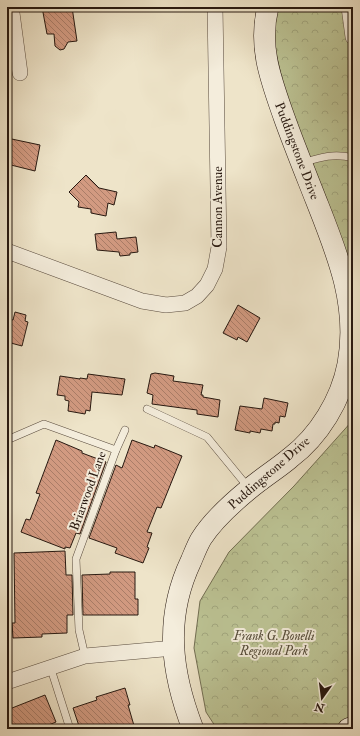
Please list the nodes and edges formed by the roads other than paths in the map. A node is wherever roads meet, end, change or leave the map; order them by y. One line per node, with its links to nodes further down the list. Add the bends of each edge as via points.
1 (7, 7): 6 (street, via 12,12)
2 (214, 7): 9 (street, Cannon Avenue, via 219,247 215,269 207,286 185,303 166,305 142,301)
3 (268, 7): 8 (street, Puddingstone Drive, via 264,43 270,77)
4 (349, 7): 5 (street)
5 (353, 37)
6 (20, 73)
7 (353, 158): 8 (lane, via 343,155 327,156)
8 (302, 164): 14 (street, Puddingstone Drive, via 336,252 348,295 351,336 348,364 331,410 311,439 292,457)
9 (7, 251)
10 (147, 409): 14 (lane, via 207,437)
11 (125, 430): 13 (lane)
12 (7, 440): 13 (lane, Briarwood Lane, via 44,424)
13 (116, 450): 16 (lane, Briarwood Lane, via 76,559 79,630)
14 (249, 489): 15 (street, Puddingstone Drive, via 223,513 198,546 184,576 176,604)
15 (174, 648): 16 (street); 21 (street, Puddingstone Drive, via 178,683)
16 (85, 656): 17 (street)
17 (50, 666): 18 (street); 20 (lane)
18 (7, 682)
19 (353, 727): 22 (street)
20 (70, 729)
21 (193, 729)
22 (348, 729)

